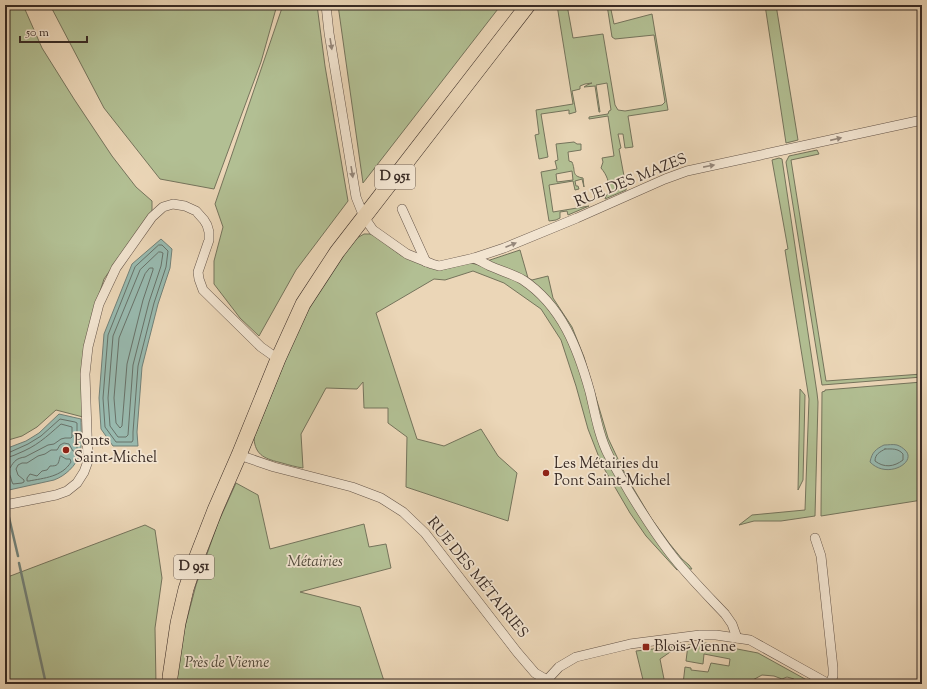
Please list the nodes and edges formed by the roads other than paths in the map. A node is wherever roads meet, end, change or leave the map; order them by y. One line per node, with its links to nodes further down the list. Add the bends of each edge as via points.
1 (326, 5): 5 (street, RUE DES MAZES, one-way to 5, via 356,197)
2 (528, 5): 5 (main road, D 951)
3 (922, 120): 6 (street, RUE DES MAZES, one-way to 3, via 539,234 687,171)
4 (402, 209): 7 (street)
5 (364, 217): 7 (street, RUE DES MAZES, via 373,230 394,246); 8 (main road, D 951, via 302,304)
6 (474, 258): 7 (street, RUE DES MAZES, via 439,266); 12 (street, via 523,280 557,312 581,363 608,455 657,536 725,614)
7 (426, 262)
8 (278, 359): 9 (main road, D 951); 10 (street, via 261,347 203,290 198,272 209,240 204,220 185,206 173,204 163,207 152,217 116,268 99,304 88,346 85,374 88,461 84,472 77,483 67,491)
9 (239, 455): 13 (street, RUE DES MÉTAIRIES, via 274,467 352,486 381,498 403,512 425,533 517,652); 14 (main road, D 951, via 215,510 186,589 178,623)
10 (5, 505)
11 (815, 538): 15 (street, via 821,556 833,668)
12 (737, 638): 13 (street, via 700,635 630,644 576,657 559,667); 15 (street, via 750,640)
13 (548, 682)
14 (170, 684)
15 (830, 684)

